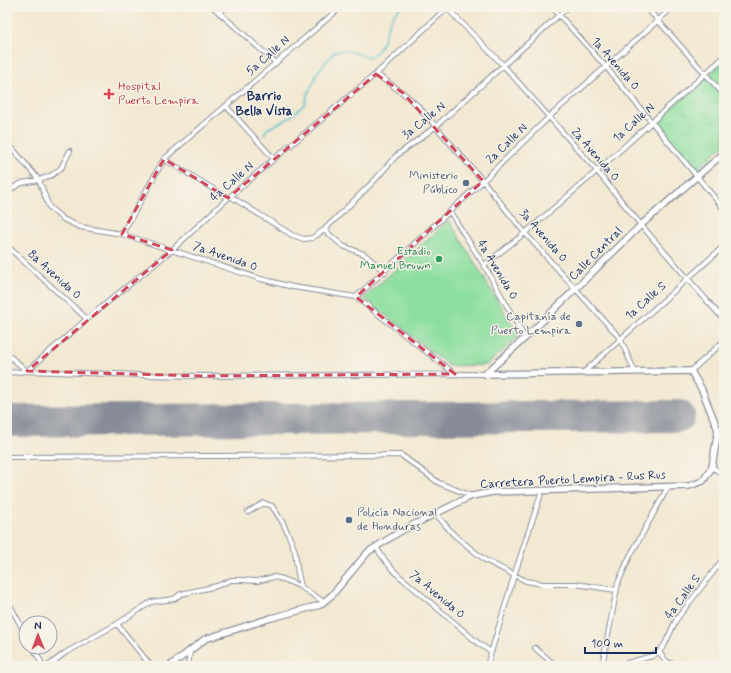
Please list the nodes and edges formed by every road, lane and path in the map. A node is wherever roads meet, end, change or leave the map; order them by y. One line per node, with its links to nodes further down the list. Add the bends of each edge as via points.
1 (212, 7): 9 (street)
2 (226, 7): 9 (street)
3 (341, 7): 13 (street, 5a Calle N)
4 (447, 7): 14 (street, 2a Avenida O); 17 (street, 4a Calle N)
5 (552, 7): 10 (street, 1a Avenida O)
6 (568, 7): 10 (street, 3a Calle N)
7 (646, 7): 11 (street)
8 (673, 7): 11 (street, 2a Calle N)
9 (219, 13): 13 (street)
10 (558, 15): 14 (street, 3a Calle N); 15 (street, 1a Avenida O)
11 (658, 21): 15 (street, 2a Calle N); 16 (street)
12 (724, 57): 16 (street, 1a Calle N)
13 (276, 63): 19 (street, 5a Calle N)
14 (503, 65): 20 (street, 2a Avenida O); 22 (street, 3a Calle N)
15 (606, 67): 20 (street, 2a Calle N); 21 (street, 1a Avenida O)
16 (705, 73): 18 (street); 21 (street, 1a Calle N)
17 (376, 74): 22 (street, 3a Avenida O, via 403,93); 27 (street, 4a Calle N)
18 (724, 95)
19 (226, 106): 26 (street, 5a Calle N); 27 (street)
20 (549, 117): 28 (street, 2a Avenida O); 31 (street, 2a Calle N)
21 (651, 121): 28 (street, 1a Calle N); 29 (street, 1a Avenida O)
22 (435, 127): 31 (street, 3a Avenida O); 37 (street, 3a Calle N, via 396,156)
23 (7, 142): 30 (street, 7a Avenida O)
24 (70, 151): 30 (street, via 61,168)
25 (724, 153): 29 (street, Calle Central)
26 (164, 159): 33 (street); 39 (street, 5a Calle N)
27 (274, 159): 33 (street, 4a Calle N)
28 (597, 171): 36 (street, 2a Avenida O); 38 (street, 1a Calle N)
29 (697, 178): 34 (street, 1a Avenida O); 36 (street, Calle Central)
30 (39, 180): 32 (street, via 22,183); 39 (street, 7a Avenida O, via 48,207 63,219 80,226)
31 (483, 182): 35 (street, 2a Calle N); 38 (street, 3a Avenida O)
32 (7, 190)
33 (229, 197): 37 (street, 3a Calle N, via 292,235 304,239 312,238); 42 (street, 4a Calle N)
34 (724, 209)
35 (450, 212): 43 (street, 4a Avenida O); 44 (street, 2a Calle N)
36 (641, 225): 45 (street, 2a Avenida O); 46 (street, Calle Central)
37 (324, 230): 44 (street, via 343,246 364,254)
38 (525, 233): 43 (street, 1a Calle N); 46 (street, 3a Avenida O)
39 (122, 234): 42 (street, 7a Avenida O)
40 (7, 246): 48 (street, 8a Avenida O)
41 (724, 246): 45 (street, 1a Calle S)
42 (172, 250): 47 (street, 7a Avenida O, via 261,280); 48 (street, 4a Calle N)
43 (484, 265): 50 (street, 4a Avenida O)
44 (385, 272): 47 (street, 2a Calle N)
45 (687, 278): 49 (street, 2a Avenida O); 51 (street, 1a Calle S)
46 (576, 289): 50 (street, Calle Central); 51 (street, 3a Avenida O)
47 (356, 298): 59 (street, 7a Avenida O)
48 (87, 319): 54 (street, 4a Calle N)
49 (724, 320)
50 (525, 338): 60 (street, Calle Central)
51 (620, 338): 56 (street, 3a Avenida O); 57 (street, 1a Calle S)
52 (724, 341): 55 (street)
53 (7, 354): 54 (street)
54 (27, 371): 58 (street); 59 (street, via 187,376)
55 (691, 371): 56 (street); 62 (street, via 702,390)
56 (635, 372): 57 (street)
57 (582, 373): 60 (street)
58 (7, 374)
59 (455, 374): 60 (street)
60 (485, 374)
61 (724, 428): 62 (street)
62 (718, 430): 64 (street, Carretera Puerto Lempira - Rus Rus)
63 (7, 457): 68 (street, via 401,455 438,483)
64 (712, 467): 65 (street); 66 (street, Carretera Puerto Lempira - Rus Rus, via 705,479 697,484)
65 (724, 474)
66 (668, 487): 67 (street, Carretera Puerto Lempira - Rus Rus); 75 (street, via 629,558)
67 (542, 491): 68 (street, Carretera Puerto Lempira - Rus Rus, via 493,492); 73 (street)
68 (472, 496): 70 (street, Carretera Puerto Lempira - Rus Rus)
69 (248, 512): 74 (street, via 264,503 272,506 283,523 295,551)
70 (435, 513): 71 (street, Carretera Puerto Lempira - Rus Rus); 73 (street, via 454,535 485,560)
71 (376, 547): 77 (street, Carretera Puerto Lempira - Rus Rus, via 361,559); 82 (street, 7a Avenida O, via 400,578)
72 (724, 559): 83 (street, 4a Calle S, via 676,620)
73 (514, 576): 75 (street, via 544,584 576,584); 82 (street)
74 (301, 586): 77 (street); 79 (street, via 274,577 257,581 231,580 217,586 181,594 174,599 150,602)
75 (616, 590): 92 (street)
76 (7, 600): 78 (street)
77 (324, 602): 81 (street, Carretera Puerto Lempira - Rus Rus, via 205,639)
78 (18, 620)
79 (117, 624): 86 (street, via 65,653); 87 (street)
80 (535, 648): 91 (street)
81 (190, 651): 88 (street, Carretera Puerto Lempira - Rus Rus); 89 (street)
82 (491, 652): 90 (street)
83 (660, 652): 93 (street); 94 (street, via 666,661)
84 (37, 655): 85 (street)
85 (43, 666)
86 (48, 666)
87 (151, 666)
88 (170, 666)
89 (188, 666)
90 (487, 666)
91 (556, 666)
92 (602, 666)
93 (617, 666)
94 (676, 666)
95 (682, 666): 96 (street)
96 (690, 666)

